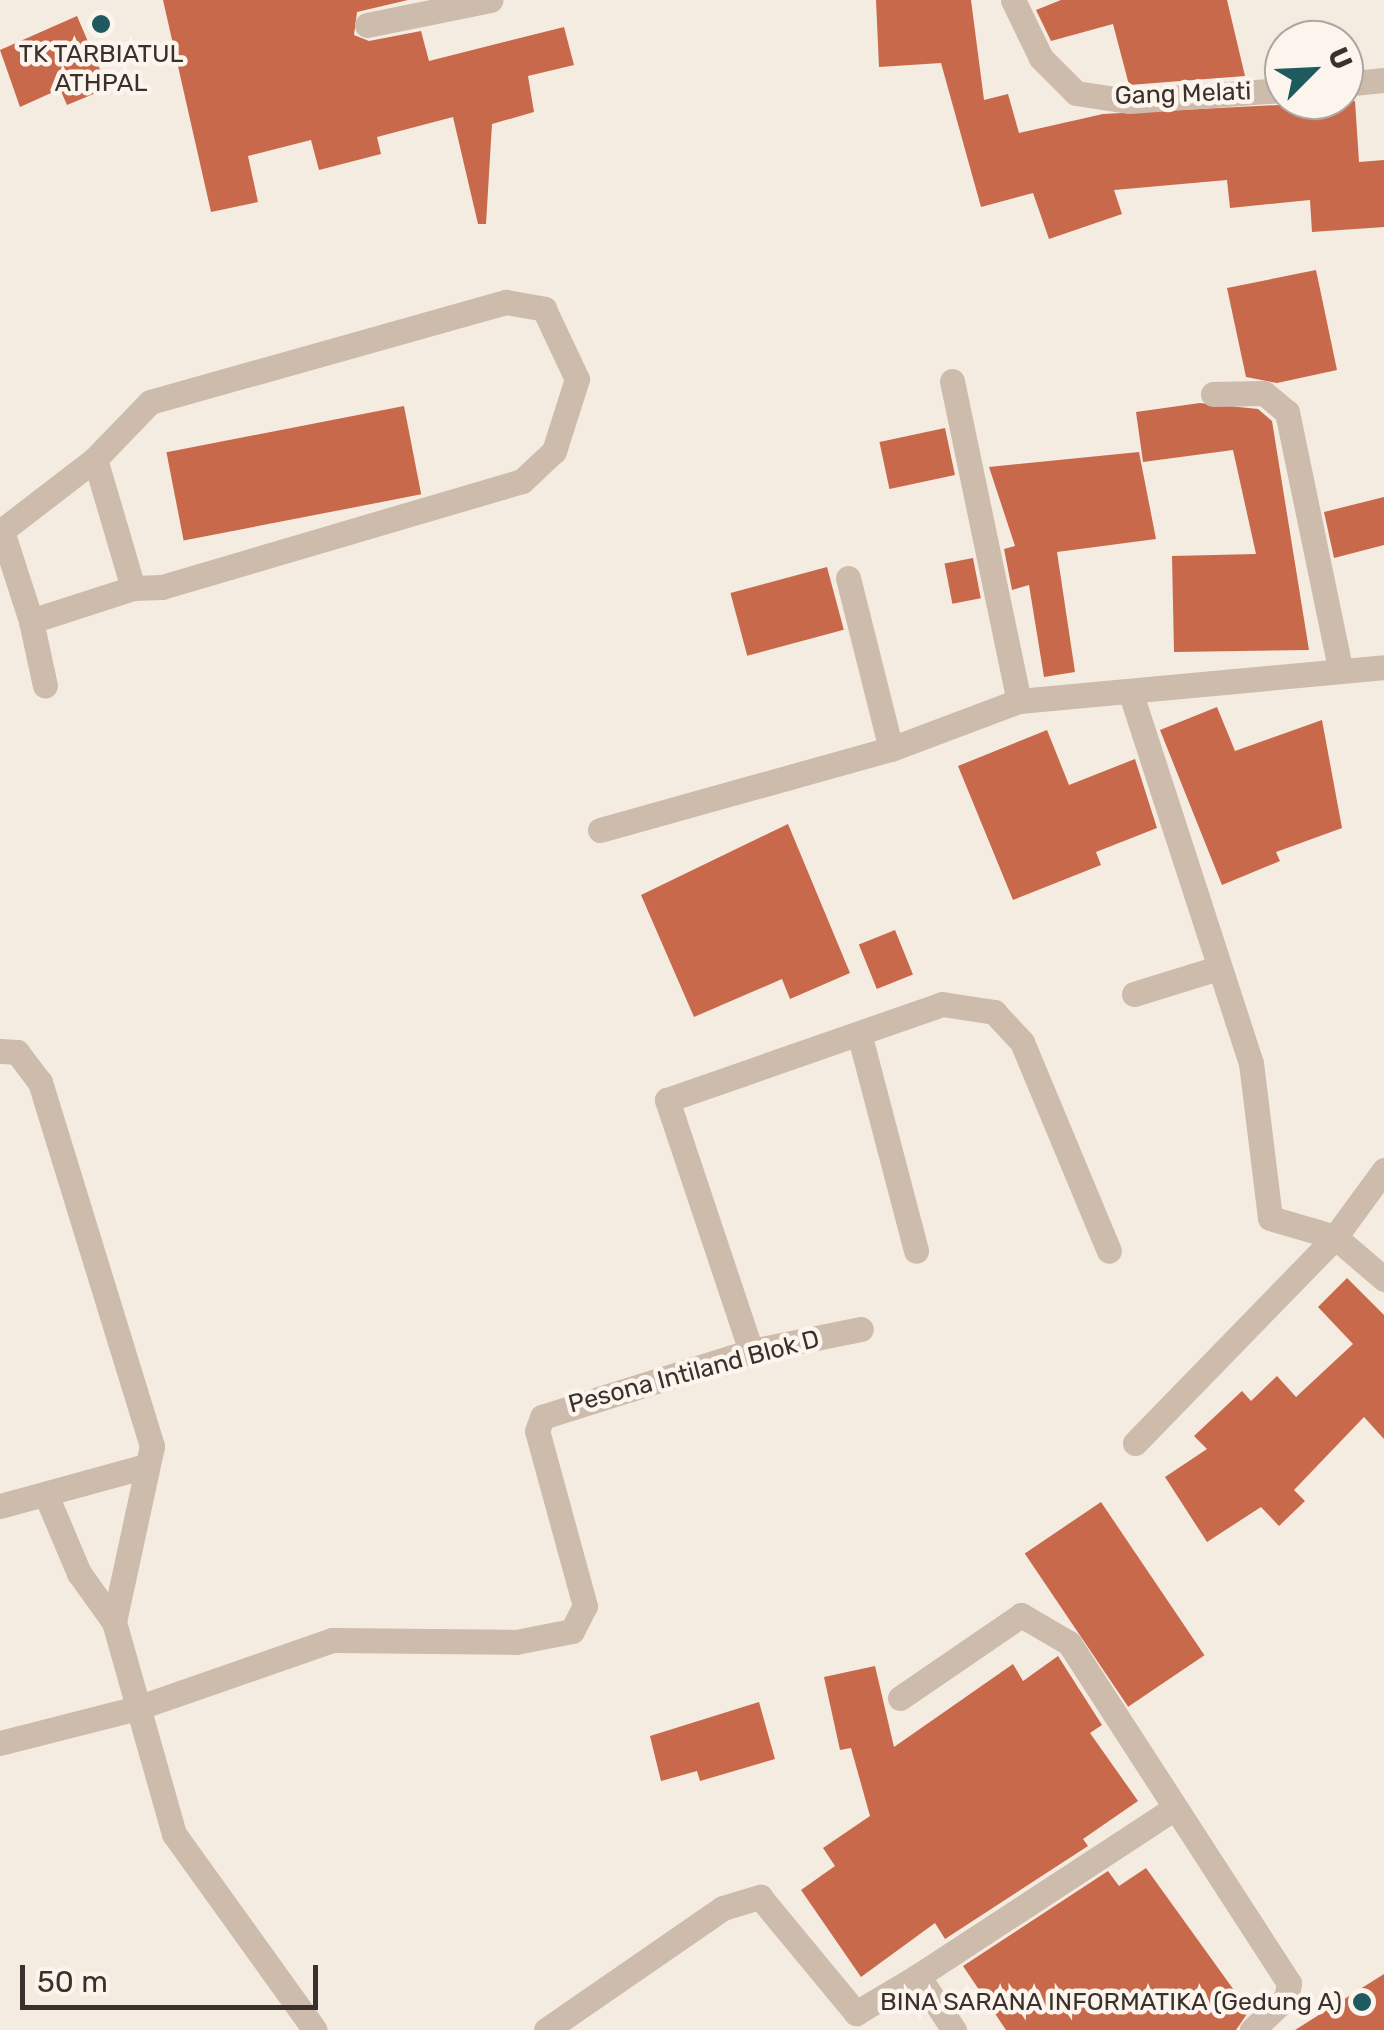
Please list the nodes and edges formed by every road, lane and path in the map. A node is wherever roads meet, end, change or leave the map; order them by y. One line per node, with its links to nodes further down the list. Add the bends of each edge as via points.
1 (490, 0): 3 (street)
2 (1013, 0): 4 (street, Gang Melati, via 1041,58 1076,93 1130,101)
3 (367, 25)
4 (1264, 91)
5 (952, 381): 16 (street)
6 (1214, 394): 13 (street, via 1264,394 1287,412)
7 (95, 459): 8 (street); 10 (street); 10 (street, via 150,402 506,302 544,308 577,378 554,451 522,482 195,579)
8 (1, 531): 11 (street)
9 (848, 578): 17 (street)
10 (133, 588): 11 (street)
11 (31, 621): 14 (street)
12 (1384, 667): 13 (street)
13 (1340, 668): 15 (street)
14 (45, 686)
15 (1132, 694): 16 (street); 19 (street, via 1184,834)
16 (1019, 700): 17 (street)
17 (891, 749): 18 (street)
18 (600, 830)
19 (1218, 968): 20 (street); 24 (street, via 1251,1062 1270,1218)
20 (1134, 994)
21 (860, 1037): 25 (street); 26 (street, via 942,1004 994,1012 1022,1042); 29 (street, via 667,1100)
22 (0, 1050): 31 (street, via 17,1052 40,1082 135,1376 152,1446)
23 (1384, 1170): 24 (street)
24 (1336, 1237): 27 (street); 30 (street)
25 (916, 1251)
26 (1109, 1251)
27 (1384, 1279)
28 (860, 1329): 29 (street, Pesona Intiland Blok D)
29 (751, 1352): 36 (street, Pesona Intiland Blok D, via 542,1417 538,1431 585,1606 572,1630 516,1642 332,1640)
30 (1135, 1443)
31 (146, 1466): 32 (street); 34 (street)
32 (46, 1495): 33 (street); 34 (street, via 78,1573)
33 (0, 1506)
34 (114, 1622): 36 (street)
35 (900, 1698): 38 (street, via 1021,1616 1046,1622)
36 (137, 1708): 37 (street); 41 (street, via 174,1834)
37 (0, 1743)
38 (1175, 1808): 39 (street); 44 (street, via 1289,1982 1286,1998)
39 (918, 1976): 40 (street); 43 (street)
40 (861, 2022): 42 (street, via 760,1897 722,1908)
41 (315, 2030)
42 (546, 2030)
43 (954, 2030)
44 (1252, 2030)

